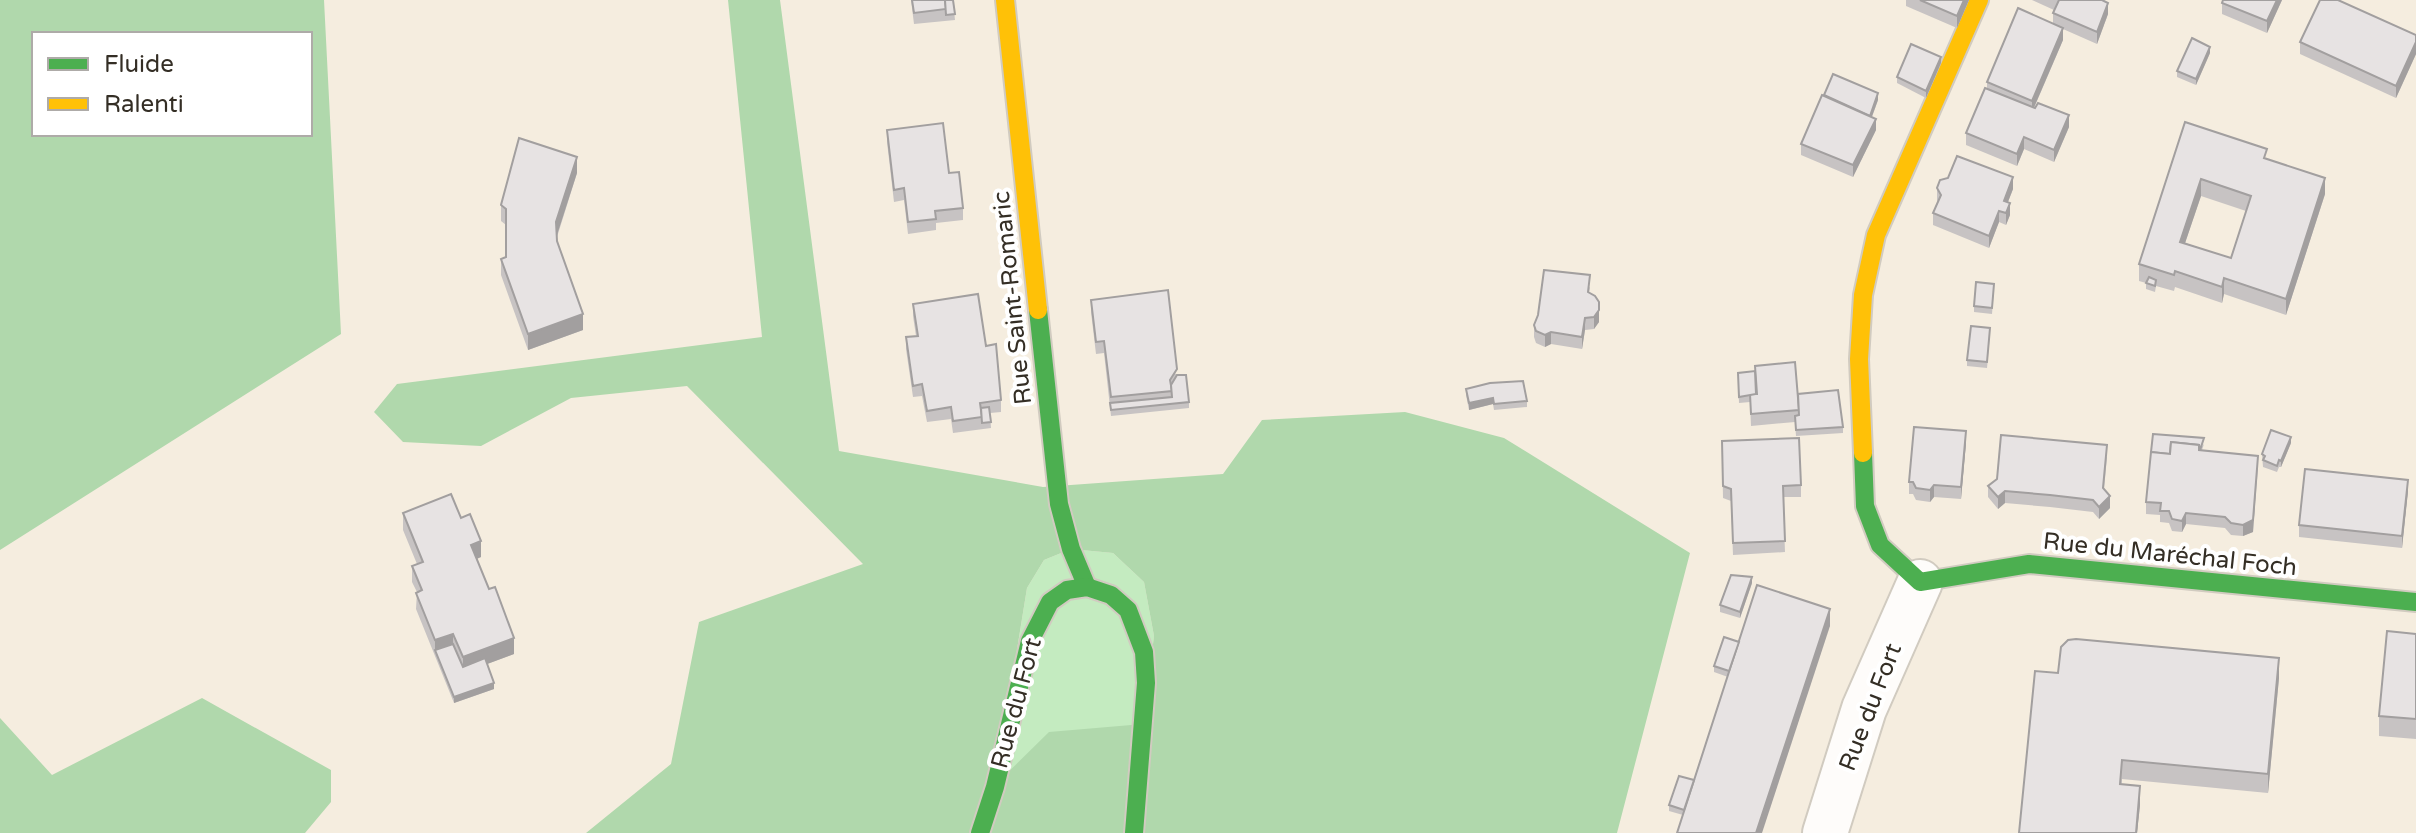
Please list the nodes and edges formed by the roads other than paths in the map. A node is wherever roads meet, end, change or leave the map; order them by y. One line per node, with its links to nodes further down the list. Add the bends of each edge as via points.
1 (1005, 0): 4 (street, Rue Saint-Romaric, via 1059,504)
2 (1979, 0): 3 (street, via 1876,235 1863,295 1859,359 1865,506 1880,545)
3 (1920, 582): 5 (street, Rue du Maréchal Foch, via 2029,564); 8 (street, Rue du Fort, via 1864,709)
4 (1087, 587): 6 (street, Rue du Fort, via 1067,590 1050,602 1030,641); 7 (street, via 1111,595 1128,610 1144,652)
5 (2416, 602)
6 (980, 833)
7 (1134, 833)
8 (1825, 833)

